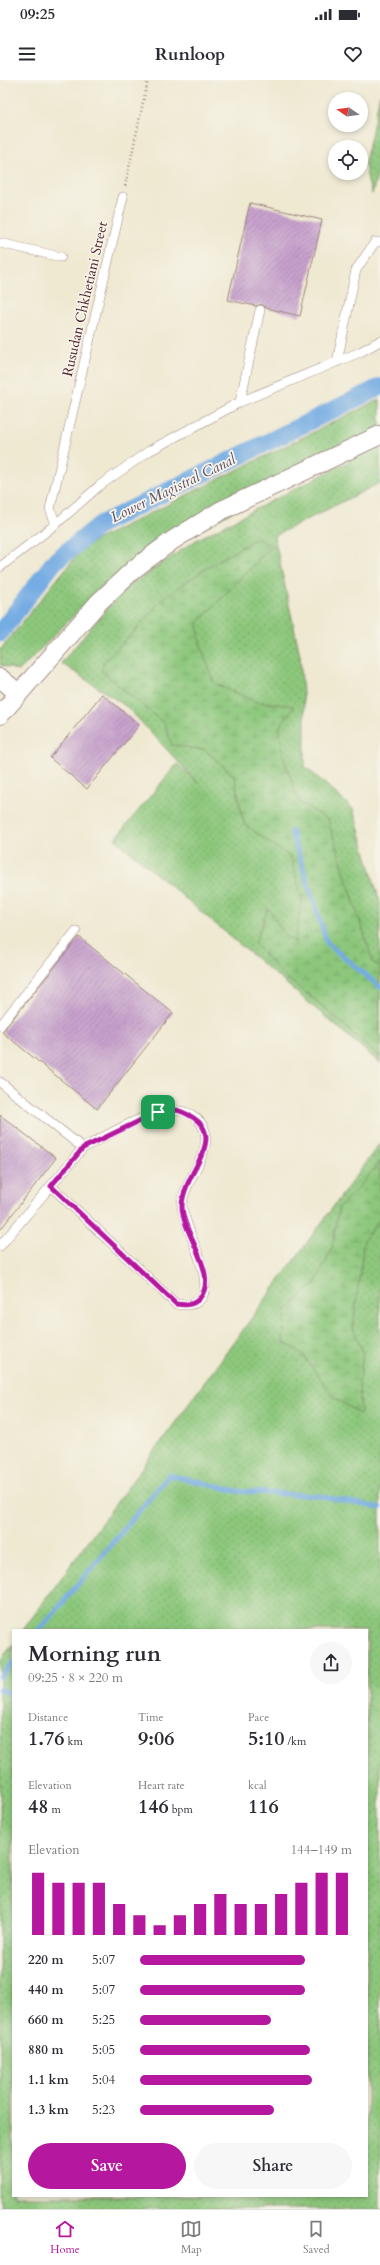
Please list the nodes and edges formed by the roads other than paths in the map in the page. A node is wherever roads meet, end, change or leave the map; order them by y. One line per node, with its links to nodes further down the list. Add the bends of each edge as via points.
1 (123, 197): 10 (lane, Rusudan Chkhetiani Street, via 50,509)
2 (380, 242): 7 (lane, via 375,242 356,270)
3 (0, 243): 4 (lane)
4 (61, 257)
5 (260, 310): 8 (lane)
6 (380, 341): 7 (lane)
7 (337, 362): 8 (lane)
8 (240, 402): 10 (lane, via 149,451 98,486)
9 (380, 435): 13 (street, via 220,511 173,540 134,569 99,602)
10 (56, 524): 11 (lane)
11 (0, 567)
12 (1, 679): 13 (street)
13 (18, 693): 14 (street)
14 (0, 715)
15 (76, 931): 16 (lane)
16 (0, 1026)
17 (0, 1082): 18 (lane)
18 (83, 1148): 19 (lane); 19 (lane, via 158,1112 185,1112 192,1115 204,1128 206,1147 182,1204 183,1215 204,1271 206,1282 203,1294 196,1302 186,1306 176,1304)
19 (51, 1186): 20 (lane)
20 (0, 1246)

